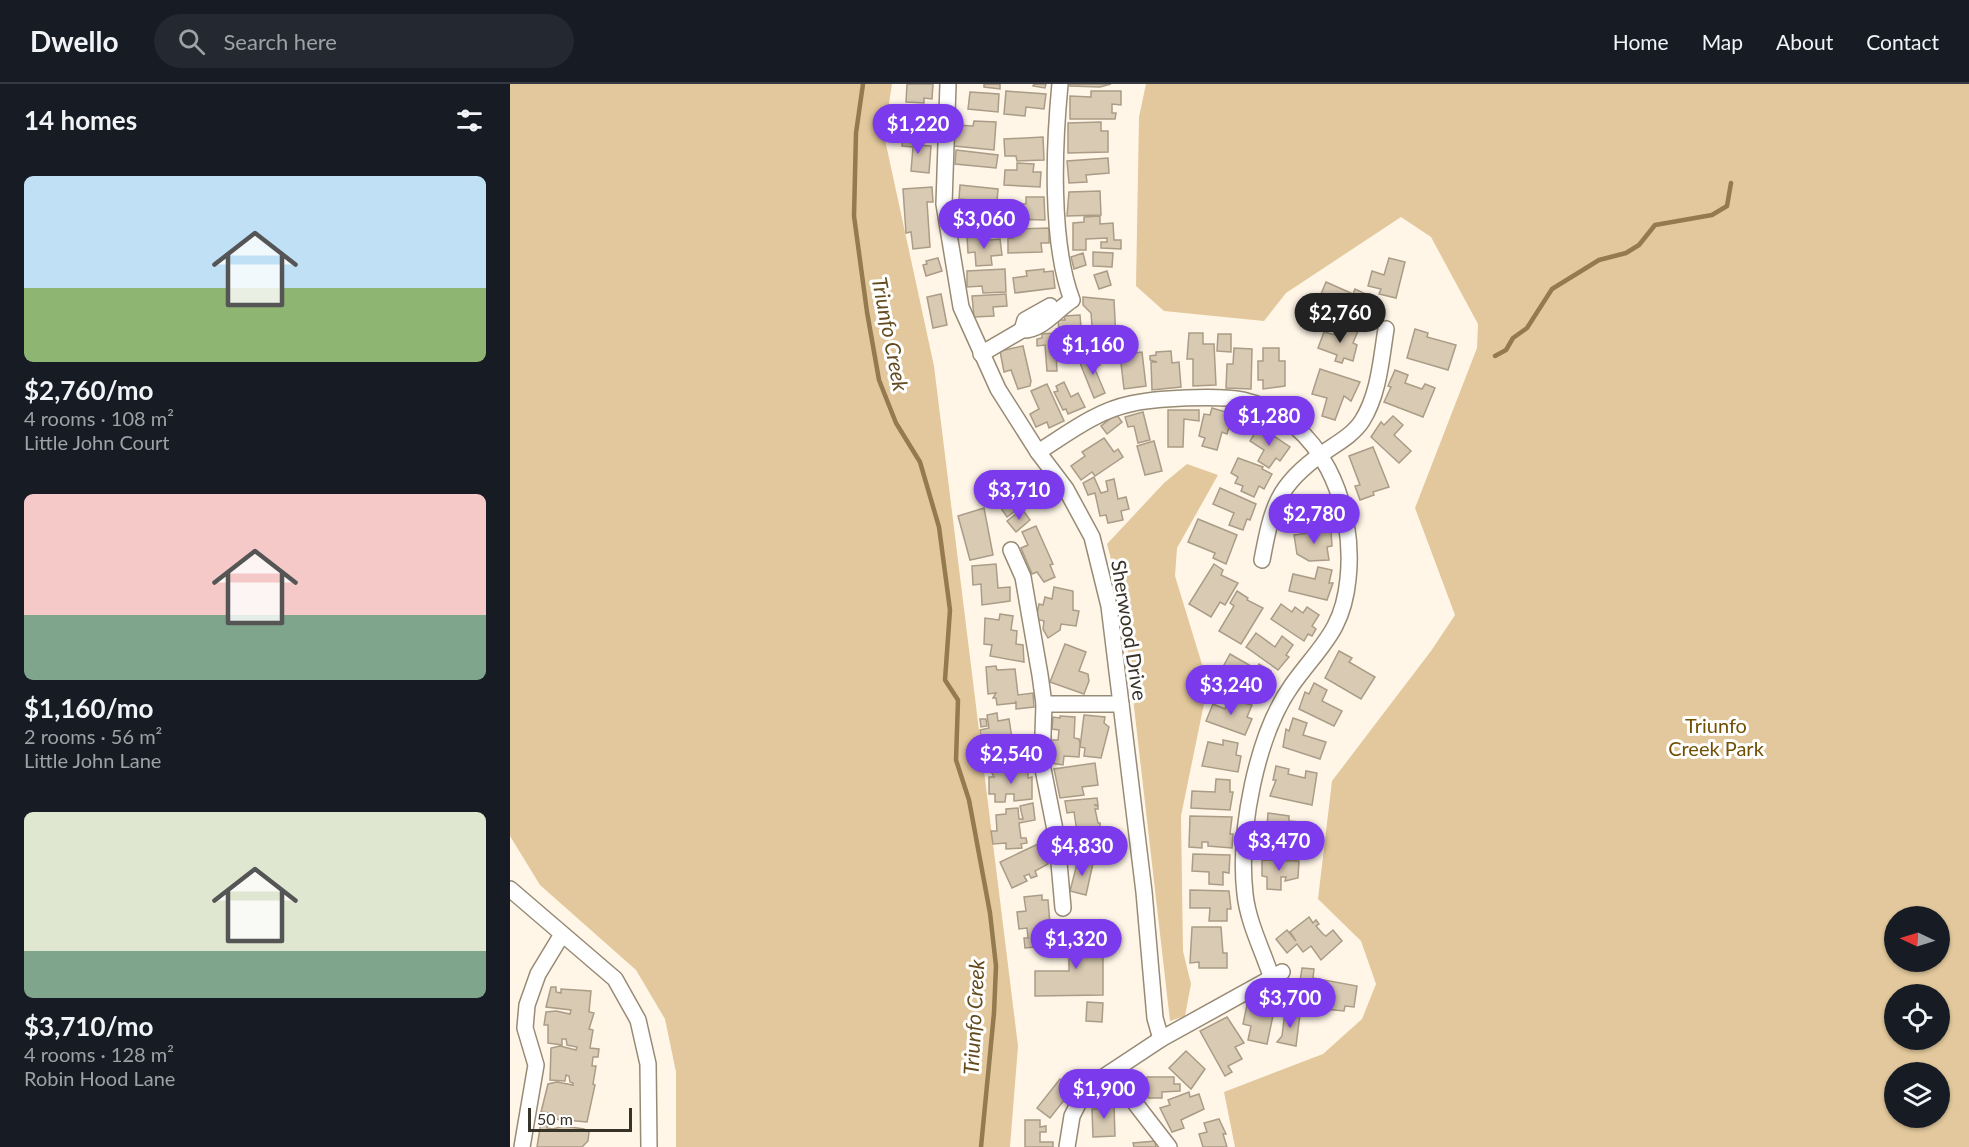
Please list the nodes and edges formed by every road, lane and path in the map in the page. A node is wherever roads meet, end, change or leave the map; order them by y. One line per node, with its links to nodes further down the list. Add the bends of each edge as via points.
1 (948, 84): 4 (street, Sherwood Drive, via 944,204 962,307)
2 (1060, 84): 4 (street, via 1056,162 1060,250 1069,302 1029,330 1022,330)
3 (1386, 329): 6 (street, via 1374,399 1361,423)
4 (981, 354): 5 (street, Sherwood Drive)
5 (1038, 452): 6 (street, via 1089,419 1129,404 1173,398 1242,400 1278,414 1304,433); 10 (street, Sherwood Drive, via 1066,489 1092,537 1109,606)
6 (1321, 454): 8 (street, via 1282,491 1269,524); 15 (street, via 1335,480 1346,518 1348,579 1339,622 1291,686 1269,724 1250,805 1245,893 1253,928 1276,974)
7 (1011, 550): 9 (street, via 1023,577)
8 (1262, 560)
9 (1044, 704): 10 (street); 12 (street, via 1042,764 1057,840)
10 (1121, 704): 15 (street, Sherwood Drive, via 1155,1018)
11 (510, 889): 13 (street)
12 (1063, 908)
13 (561, 936): 14 (street, via 538,974); 18 (street, via 615,980 638,1020 648,1064)
14 (517, 1029): 17 (street, via 536,1065)
15 (1161, 1039): 16 (street)
16 (1111, 1072): 19 (street, via 1079,1102); 20 (street)
17 (522, 1147)
18 (649, 1147)
19 (1066, 1147)
20 (1169, 1147)

